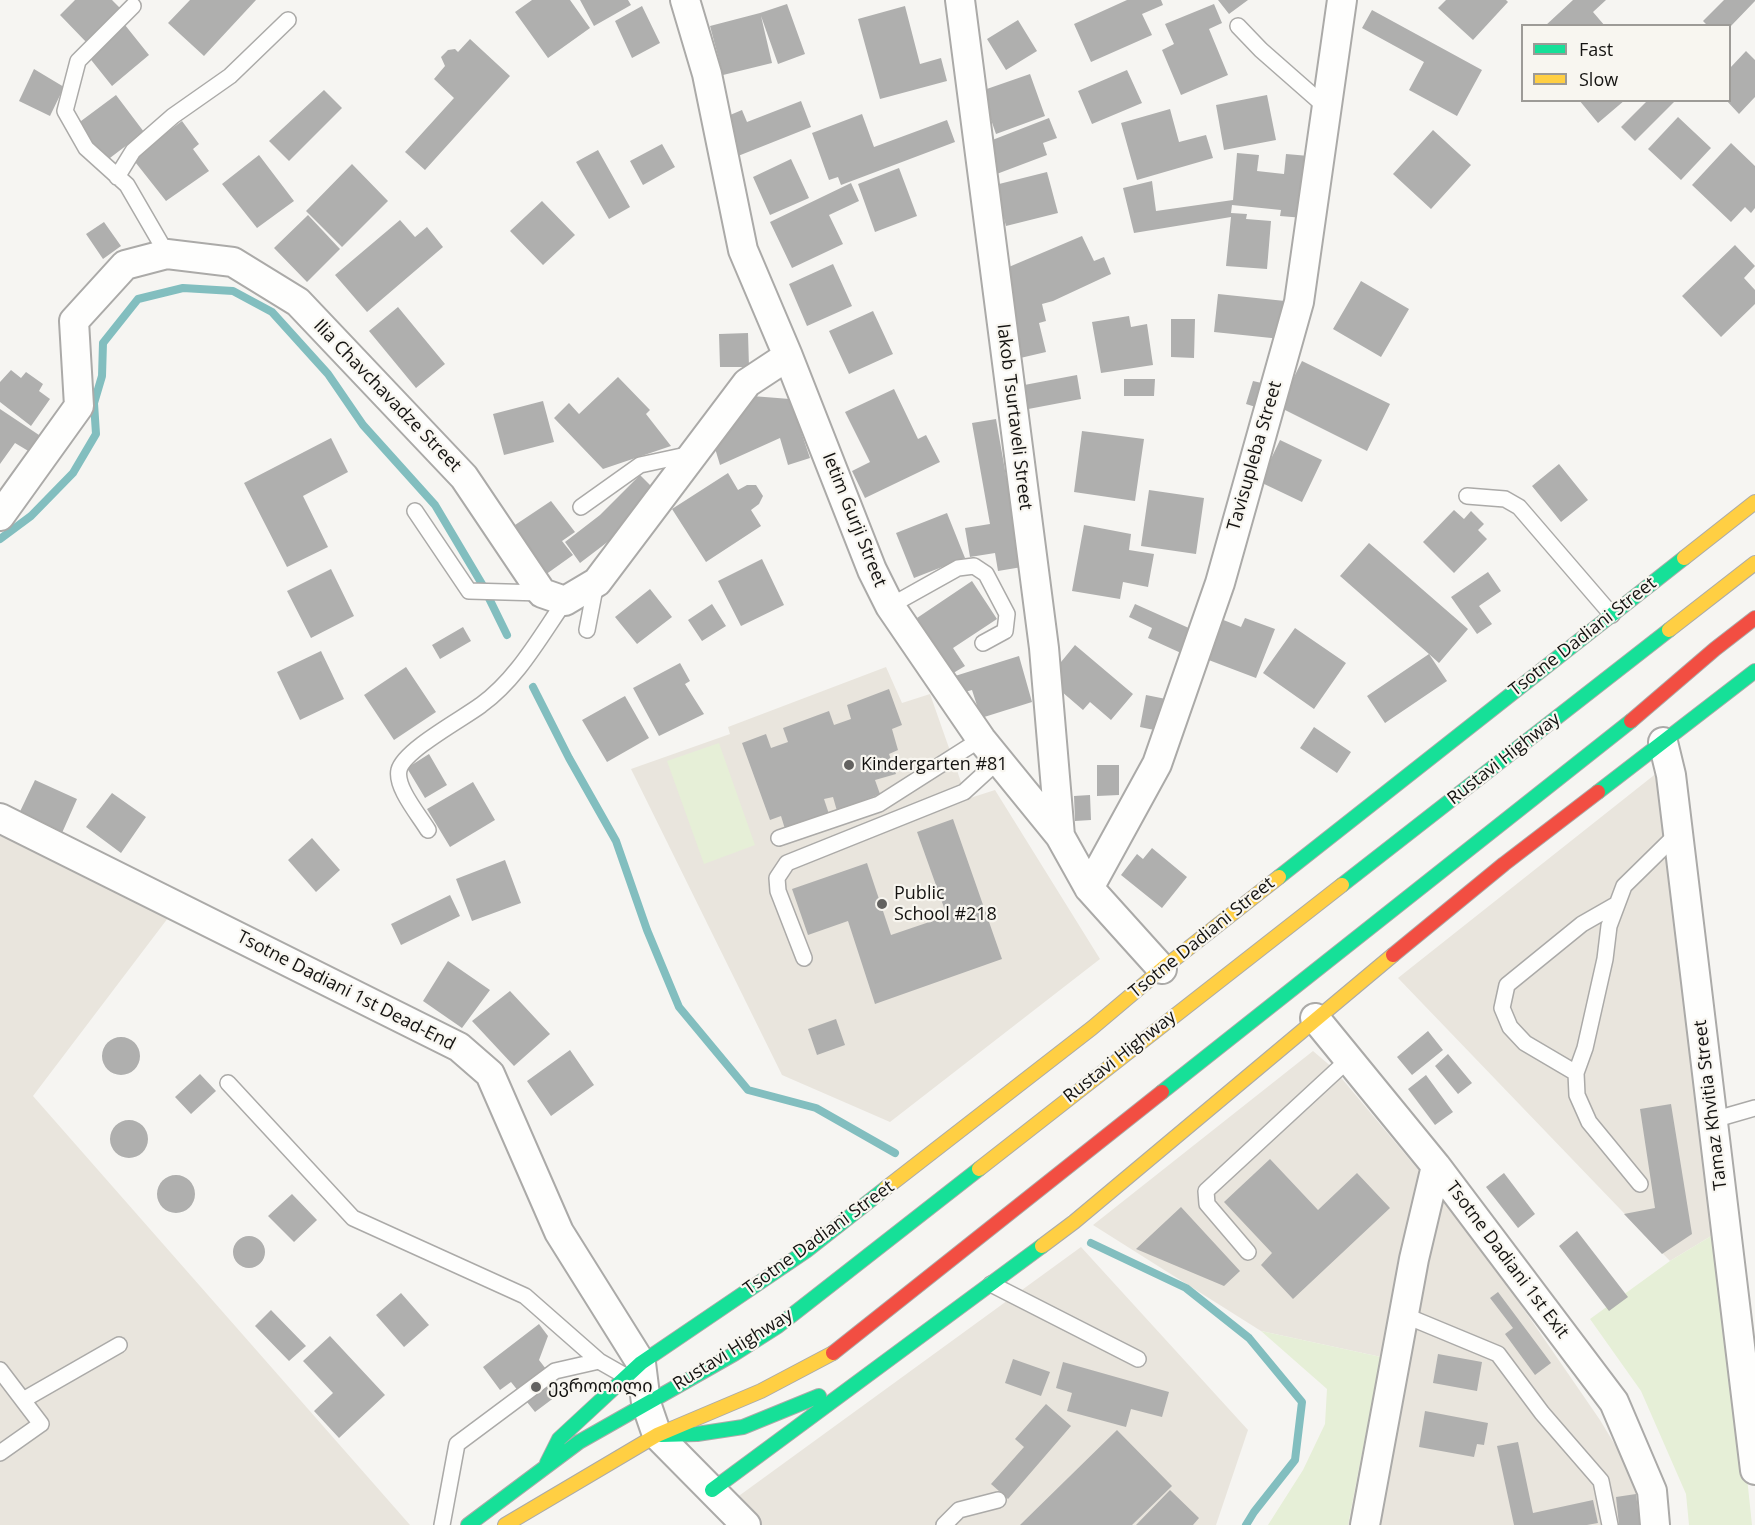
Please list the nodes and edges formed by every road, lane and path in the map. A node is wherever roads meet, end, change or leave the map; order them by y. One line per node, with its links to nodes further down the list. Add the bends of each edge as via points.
1 (685, 0): 10 (street, Ietim Gurji Street, via 707,74 742,250)
2 (960, 0): 31 (street, Iakob Tsurtaveli Street, via 1044,648)
3 (1342, 0): 7 (street, Tavisupleba Street)
4 (133, 6): 8 (lane, via 78,61 65,111 86,148)
5 (288, 20): 8 (lane, via 230,76 173,116 133,151)
6 (1238, 26): 7 (lane)
7 (1327, 108): 33 (street, Tavisupleba Street, via 1299,302 1220,583 1157,764)
8 (117, 177): 9 (lane, via 127,185)
9 (167, 254): 16 (street, Ilia Chavchavadze Street, via 125,265 74,321 79,406); 19 (street, Ilia Chavchavadze Street, via 233,262 298,302 464,477)
10 (788, 356): 11 (street, via 747,383); 20 (street, Ietim Gurji Street, via 872,570)
11 (694, 454): 14 (lane, via 640,465); 18 (street)
12 (1467, 496): 21 (lane, via 1505,499 1520,507)
13 (1755, 502): 21 (main road, Tsotne Dadiani Street)
14 (580, 507)
15 (415, 511): 19 (lane, via 469,591)
16 (0, 516)
17 (1755, 564): 55 (main road, Rustavi Highway, via 778,1326)
18 (597, 582): 19 (street); 23 (lane)
19 (554, 597): 29 (lane, via 509,681 402,762 399,784)
20 (890, 606): 24 (lane, via 958,568 974,566 986,574 1007,614 1005,631); 27 (street, Ietim Gurji Street)
21 (1612, 615): 36 (main road, Tsotne Dadiani Street)
22 (1755, 618): 56 (main road, via 830,1355 761,1391)
23 (587, 630)
24 (983, 643)
25 (1755, 671): 26 (main road)
26 (1663, 742): 30 (street, Tamaz Khvitia Street); 37 (main road, via 1504,864)
27 (990, 749): 31 (street, Ietim Gurji Street); 32 (lane, via 879,804); 35 (lane, via 964,792 787,863 777,878 778,891)
28 (0, 818): 52 (street, Tsotne Dadiani 1st Dead-End, via 459,1047 490,1074 559,1232)
29 (428, 830)
30 (1677, 834): 34 (lane, via 1624,886); 42 (street, Tamaz Khvitia Street)
31 (1060, 836): 33 (street, Ietim Gurji Street)
32 (779, 838)
33 (1089, 888): 36 (street, Ietim Gurji Street)
34 (1617, 904): 39 (lane); 39 (lane, via 1582,924 1508,985 1502,1008 1510,1027 1525,1043)
35 (804, 958)
36 (1162, 969): 52 (main road, Tsotne Dadiani Street, via 806,1251)
37 (1315, 1018): 38 (street, Tsotne Dadiani 1st Exit); 46 (main road, via 1074,1222)
38 (1349, 1059): 43 (street, Tsotne Dadiani 1st Exit); 45 (lane, via 1206,1191 1207,1204)
39 (1576, 1073): 44 (lane, via 1577,1095 1589,1122)
40 (228, 1083): 50 (lane, via 353,1218 525,1296)
41 (1755, 1108): 42 (lane)
42 (1713, 1120): 60 (street, Tamaz Khvitia Street)
43 (1436, 1166): 47 (street); 70 (street, Tsotne Dadiani 1st Exit, via 1614,1402 1652,1491)
44 (1640, 1184)
45 (1248, 1252)
46 (992, 1284): 49 (lane); 53 (main road)
47 (1404, 1315): 68 (street); 69 (lane, via 1498,1354 1600,1480)
48 (119, 1345): 54 (lane)
49 (1138, 1359)
50 (598, 1361): 52 (lane); 63 (lane, via 555,1371 457,1444)
51 (0, 1370): 54 (lane)
52 (634, 1370): 55 (street); 59 (main road, Tsotne Dadiani Street, via 560,1439)
53 (860, 1380): 56 (main road, via 743,1426 697,1434); 61 (main road)
54 (23, 1400): 58 (lane, via 41,1424)
55 (646, 1403): 56 (street); 57 (main road, Rustavi Highway)
56 (635, 1434): 57 (main road); 61 (street); 65 (main road)
57 (579, 1442): 59 (main road, Rustavi Highway)
58 (0, 1453)
59 (546, 1464): 64 (main road, Rustavi Highway)
60 (1755, 1470)
61 (712, 1490): 66 (street)
62 (998, 1500): 67 (lane, via 959,1510)
63 (442, 1525)
64 (468, 1525)
65 (505, 1525)
66 (746, 1525)
67 (944, 1525)
68 (1365, 1525)
69 (1610, 1525)
70 (1655, 1525)

